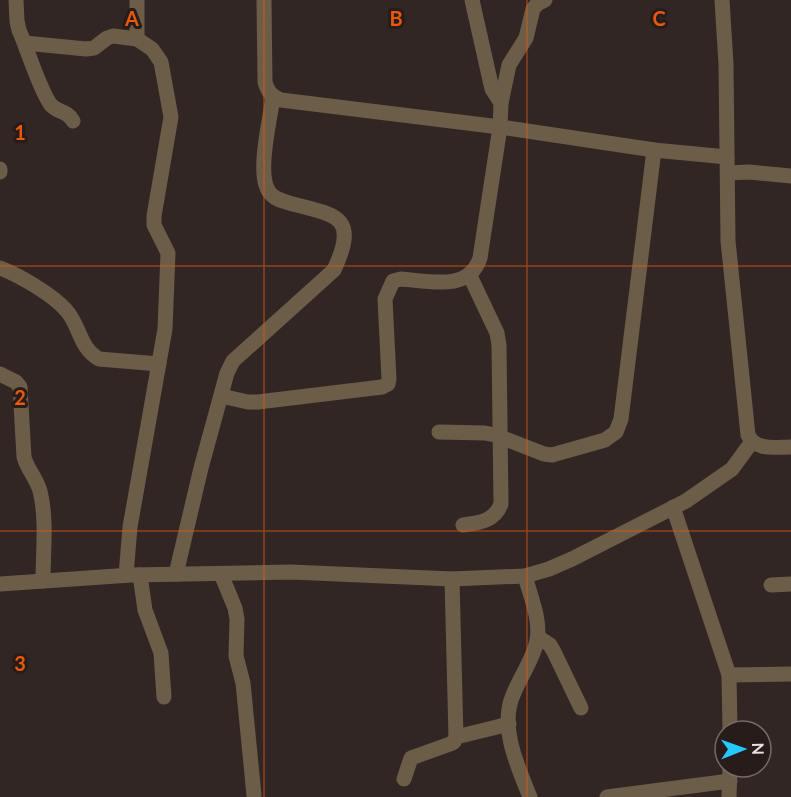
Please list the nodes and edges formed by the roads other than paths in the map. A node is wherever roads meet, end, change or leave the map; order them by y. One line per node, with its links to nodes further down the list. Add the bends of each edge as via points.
1 (16, 0): 8 (street, via 17,21)
2 (137, 0): 7 (street)
3 (264, 0): 9 (street, via 265,82)
4 (472, 0): 10 (street, via 492,89)
5 (545, 0): 10 (street, via 533,9 526,38 509,65)
6 (722, 0): 14 (street)
7 (137, 39): 8 (street, via 113,36 94,48); 19 (street, via 152,49 161,62 171,110 154,216 154,225 168,253 165,329)
8 (25, 43): 11 (street, via 51,105 65,111)
9 (273, 97): 12 (street); 21 (street, via 263,170 267,190 280,200 332,214 340,220 344,238 334,270 233,361)
10 (501, 103): 12 (street)
11 (73, 121)
12 (500, 127): 13 (street); 18 (street, via 480,258 477,270)
13 (654, 150): 14 (street); 23 (street, via 621,419 616,432 605,440 552,455)
14 (727, 157): 15 (street)
15 (728, 173): 16 (street); 24 (street, via 731,282)
16 (791, 176)
17 (0, 268): 19 (street, via 25,279 66,309 92,355 99,359)
18 (470, 276): 21 (street, via 460,281 393,281 385,299 389,379 382,387 258,402); 23 (street, via 497,333)
19 (159, 364): 30 (street, via 130,527)
20 (0, 374): 33 (street, via 16,382 21,393 24,457 43,504)
21 (221, 396): 28 (street)
22 (438, 432): 23 (street)
23 (502, 436): 27 (street, via 498,511 483,522)
24 (751, 443): 25 (street); 26 (street, via 732,469)
25 (791, 447)
26 (673, 507): 31 (street, via 549,569); 39 (street)
27 (463, 525)
28 (176, 574): 29 (street); 30 (street)
29 (221, 574): 32 (street, via 291,572); 48 (street, via 237,619 236,656 243,683)
30 (133, 575): 33 (street); 40 (street, via 161,653)
31 (525, 576): 32 (street); 37 (street)
32 (452, 579): 44 (street)
33 (43, 581): 34 (street)
34 (0, 584)
35 (791, 584): 36 (street)
36 (771, 585)
37 (538, 637): 41 (street, via 550,645); 43 (street, via 512,698)
38 (791, 674): 39 (street)
39 (729, 675): 42 (street)
40 (164, 697)
41 (581, 708)
42 (730, 719)
43 (509, 724): 44 (street); 49 (street, via 511,748)
44 (456, 737): 46 (street, via 450,744 411,758)
45 (713, 777): 50 (street)
46 (404, 779)
47 (730, 779): 51 (street)
48 (254, 795)
49 (530, 797)
50 (607, 797)
51 (729, 797)

